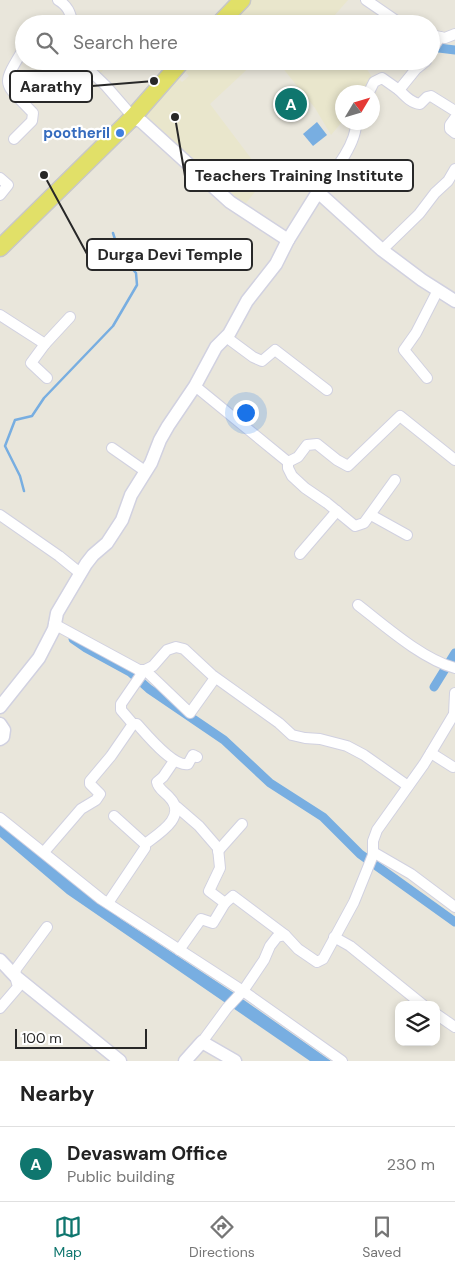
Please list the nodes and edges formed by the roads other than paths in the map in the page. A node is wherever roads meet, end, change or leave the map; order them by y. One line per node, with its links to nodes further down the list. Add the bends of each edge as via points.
1 (58, 0): 4 (street, via 65,4)
2 (242, 0): 5 (main road)
3 (366, 0): 6 (street)
4 (71, 15)
5 (228, 15)
6 (388, 15)
7 (455, 34): 8 (street)
8 (440, 40)
9 (15, 60): 20 (street, via 4,80 8,89 33,112 32,121)
10 (89, 70): 16 (street)
11 (174, 70): 16 (main road)
12 (415, 70): 14 (street)
13 (372, 85): 14 (street, via 382,78)
14 (399, 90): 15 (street, via 417,104 431,96)
15 (455, 111)
16 (133, 117): 25 (street, via 230,202); 26 (main road)
17 (455, 118): 19 (street, via 450,125)
18 (356, 130): 23 (street)
19 (455, 133)
20 (14, 139)
21 (455, 169): 27 (street, via 419,214)
22 (0, 178): 24 (street, via 8,185)
23 (318, 192): 25 (street); 27 (street)
24 (0, 195)
25 (288, 240): 32 (street, via 276,264 247,301)
26 (0, 248)
27 (382, 250): 28 (street)
28 (438, 290): 29 (street); 35 (street, via 404,350)
29 (455, 301)
30 (0, 315): 33 (street)
31 (70, 317): 33 (street)
32 (226, 337): 36 (street, via 216,347); 37 (street, via 262,361 275,350)
33 (45, 344): 34 (street, via 31,363)
34 (47, 378)
35 (427, 378)
36 (194, 386): 40 (street); 41 (street, via 168,426)
37 (327, 390)
38 (112, 448): 41 (street)
39 (455, 460): 40 (street, via 400,416 348,466 317,444 307,445 298,457)
40 (288, 462): 43 (street, via 292,476)
41 (145, 471): 48 (street, via 130,496 122,520 107,543)
42 (394, 480): 45 (street)
43 (337, 511): 45 (street, via 355,526 364,524); 47 (street)
44 (0, 515): 48 (street)
45 (371, 515): 46 (street)
46 (407, 535)
47 (300, 554)
48 (80, 573): 50 (street)
49 (358, 604): 51 (street, via 411,645 441,664)
50 (54, 624): 52 (street); 55 (street, via 39,658)
51 (455, 668)
52 (140, 675): 53 (street, via 157,664 167,650 176,647 184,650); 53 (street, via 190,713); 58 (street, via 121,704 121,710)
53 (216, 678): 64 (street, via 292,735 347,746)
54 (455, 693): 56 (street)
55 (0, 707)
56 (455, 715): 60 (street)
57 (0, 724): 59 (street, via 4,730)
58 (133, 724): 62 (street, via 137,724); 71 (street, via 90,781 99,792 98,797 81,809)
59 (0, 739)
60 (431, 753): 63 (street); 64 (street)
61 (197, 757): 62 (street, via 192,755 188,764 183,765)
62 (174, 761): 65 (street, via 157,782)
63 (453, 767)
64 (408, 786): 72 (street, via 377,830)
65 (177, 807): 69 (street, via 177,814); 70 (street, via 199,826)
66 (114, 816): 69 (street)
67 (0, 818): 71 (street)
68 (242, 824): 70 (street)
69 (145, 844): 73 (street)
70 (218, 851): 74 (street, via 220,868 209,892)
71 (44, 852): 73 (street)
72 (371, 857): 75 (street, via 411,874); 78 (street, via 354,902)
73 (108, 903): 79 (street)
74 (225, 903): 77 (street, via 233,896); 79 (street, via 213,923 201,919)
75 (455, 907)
76 (47, 927): 81 (street, via 16,969)
77 (285, 935): 78 (street, via 317,962 323,959); 82 (street, via 277,936)
78 (334, 937): 83 (street, via 350,946)
79 (180, 950): 82 (street)
80 (0, 960): 81 (street)
81 (15, 976): 84 (street, via 18,987); 88 (street)
82 (243, 990): 87 (street); 91 (street)
83 (418, 1001)
84 (0, 1008)
85 (440, 1017): 86 (street)
86 (455, 1027)
87 (202, 1042): 89 (street); 90 (street)
88 (120, 1061)
89 (185, 1061)
90 (235, 1061)
91 (342, 1061)

